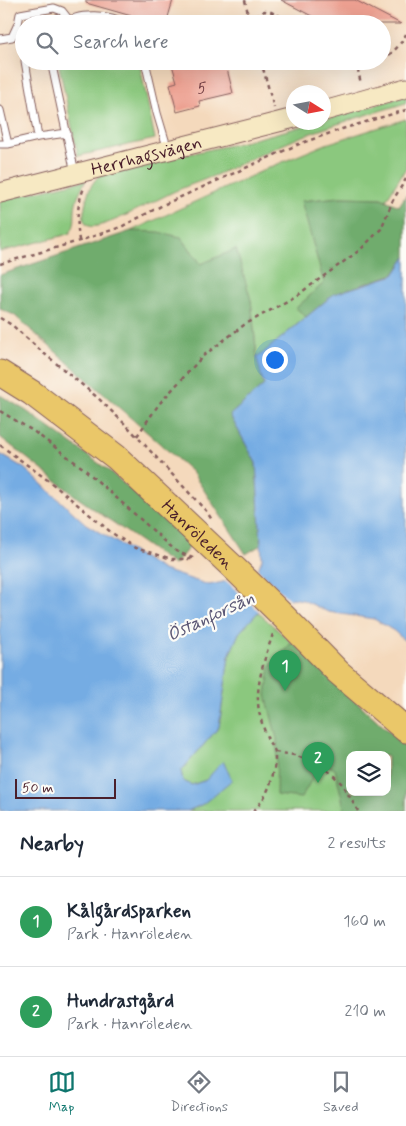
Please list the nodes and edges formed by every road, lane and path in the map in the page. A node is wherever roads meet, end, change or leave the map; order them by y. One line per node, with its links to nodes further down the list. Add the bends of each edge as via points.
1 (246, 0): 4 (path)
2 (20, 15): 3 (lane, via 54,8)
3 (64, 15)
4 (249, 15)
5 (259, 15): 6 (path, via 264,11)
6 (278, 15)
7 (15, 30): 9 (lane, via 12,37)
8 (406, 34): 10 (path)
9 (0, 39)
10 (391, 53)
11 (27, 70): 23 (lane)
12 (53, 70): 22 (lane)
13 (148, 70): 26 (lane)
14 (265, 70): 21 (path)
15 (358, 70): 17 (path)
16 (406, 88): 17 (street)
17 (364, 100): 18 (street)
18 (331, 109)
19 (0, 110): 25 (lane)
20 (406, 110): 30 (path, via 299,144 121,227)
21 (286, 120): 26 (street, Herrhagsvägen)
22 (67, 133): 23 (lane); 27 (lane)
23 (38, 137): 25 (lane)
24 (0, 144): 25 (lane)
25 (8, 144)
26 (168, 150): 27 (street, Herrhagsvägen)
27 (81, 172): 29 (street, Herrhagsvägen); 30 (path, via 90,179 79,202)
28 (406, 179): 35 (path, via 381,229 360,250 296,296 244,325 203,356 159,404)
29 (0, 192)
30 (79, 241): 31 (path)
31 (0, 264)
32 (0, 318): 35 (path, via 98,398)
33 (0, 373): 38 (highway, Hanröleden, via 32,393 116,457 236,570)
34 (0, 411): 36 (path, via 83,468 176,551 195,559 172,560 135,548)
35 (137, 436): 37 (path)
36 (0, 445)
37 (212, 520)
38 (276, 621): 39 (highway, Hanröleden); 40 (path, via 259,685 258,703)
39 (406, 730)
40 (275, 752): 41 (path, via 273,777); 42 (path, via 313,762 331,773 342,784)
41 (253, 811)
42 (358, 811)

